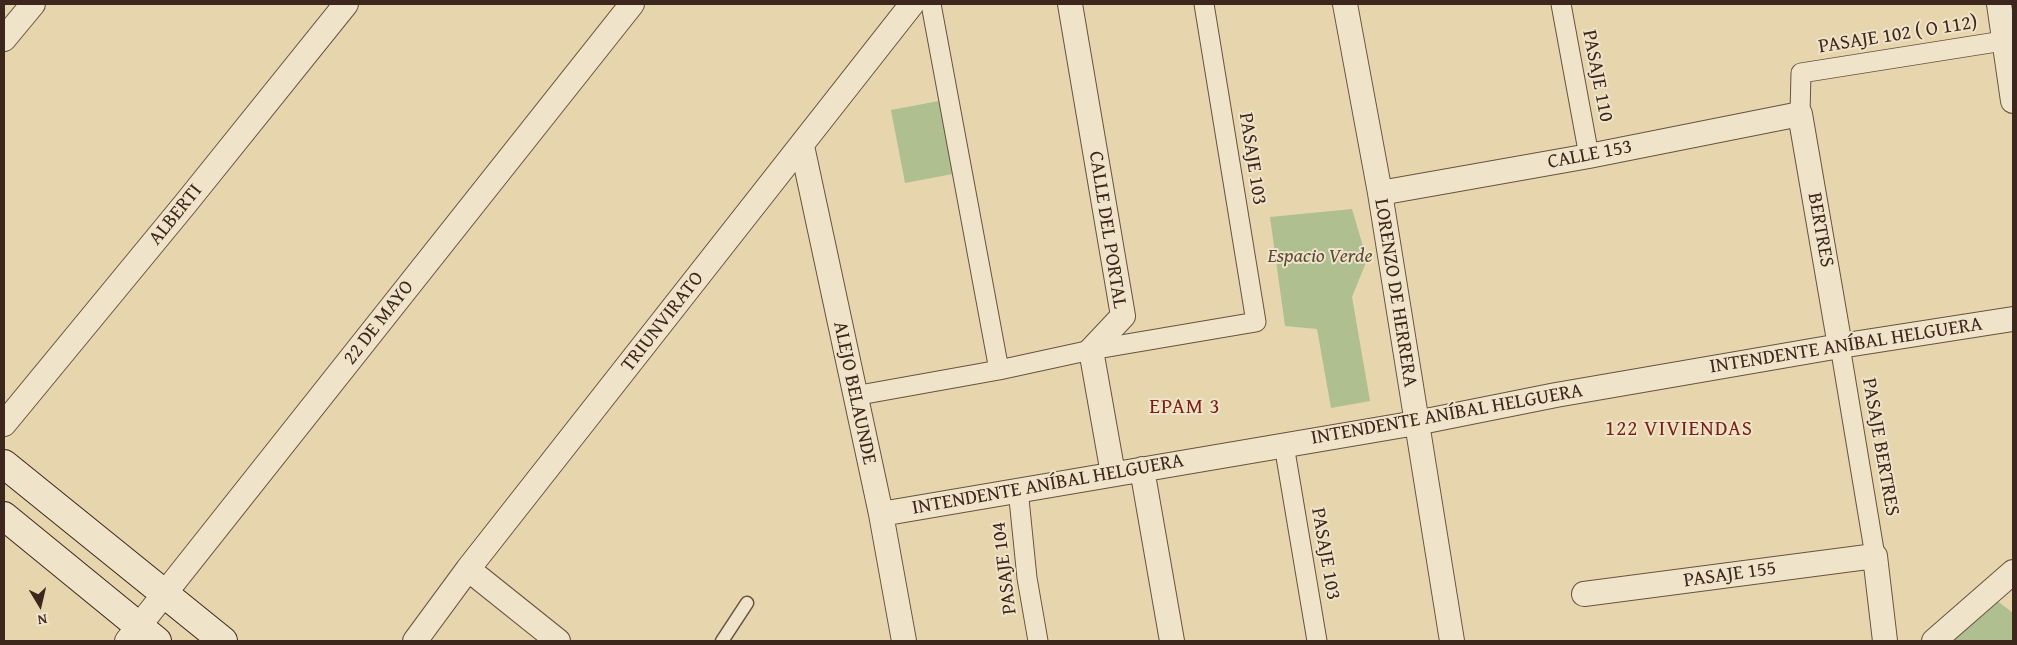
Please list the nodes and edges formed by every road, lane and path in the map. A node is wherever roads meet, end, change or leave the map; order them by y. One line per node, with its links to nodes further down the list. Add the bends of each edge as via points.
1 (32, 4): 10 (street)
2 (346, 4): 23 (street, ALBERTI)
3 (632, 4): 34 (street, 22 DE MAYO)
4 (1070, 4): 19 (street, CALLE DEL PORTAL, via 1123,316)
5 (1204, 4): 19 (street, PASAJE 103, via 1256,322)
6 (1345, 4): 16 (street, LORENZO DE HERRERA)
7 (1561, 4): 15 (street, PASAJE 110)
8 (1999, 4): 11 (street)
9 (926, 5): 14 (street, TRIUNVIRATO); 20 (street)
10 (4, 40)
11 (2003, 41): 12 (street); 13 (street, PASAJE 102 ( O 112), via 1801,73)
12 (2013, 101)
13 (1800, 114): 15 (street, CALLE 153); 18 (street, BERTRES)
14 (802, 146): 21 (street, ALEJO BELAUNDE); 32 (street, TRIUNVIRATO)
15 (1589, 156): 16 (street, CALLE 153)
16 (1380, 193): 22 (street, LORENZO DE HERRERA)
17 (2013, 318): 18 (street, INTENDENTE ANÍBAL HELGUERA)
18 (1840, 346): 22 (street, INTENDENTE ANÍBAL HELGUERA, via 1556,395); 31 (street, PASAJE BERTRES)
19 (1091, 350): 20 (street); 27 (street)
20 (999, 370): 21 (street)
21 (854, 396): 29 (street, ALEJO BELAUNDE)
22 (1416, 423): 24 (street, INTENDENTE ANÍBAL HELGUERA); 46 (street, LORENZO DE HERRERA)
23 (4, 424)
24 (1284, 445): 26 (street, INTENDENTE ANÍBAL HELGUERA); 45 (street, PASAJE 103)
25 (4, 464): 34 (main road)
26 (1142, 469): 27 (street, INTENDENTE ANÍBAL HELGUERA); 44 (street)
27 (1113, 474): 28 (street, INTENDENTE ANÍBAL HELGUERA)
28 (1018, 489): 29 (street, INTENDENTE ANÍBAL HELGUERA); 43 (street, PASAJE 104, via 1027,578)
29 (881, 514): 42 (street, ALEJO BELAUNDE)
30 (4, 516): 37 (main road)
31 (1875, 556): 35 (street, PASAJE 155); 47 (street)
32 (468, 569): 39 (street, TRIUNVIRATO); 40 (street)
33 (2013, 572): 48 (street)
34 (164, 594): 37 (street, 22 DE MAYO); 38 (main road)
35 (1584, 594)
36 (747, 604): 41 (lane)
37 (141, 637)
38 (223, 641)
39 (415, 641)
40 (558, 641)
41 (722, 641)
42 (904, 641)
43 (1038, 641)
44 (1172, 641)
45 (1317, 641)
46 (1452, 641)
47 (1886, 641)
48 (1934, 641)

